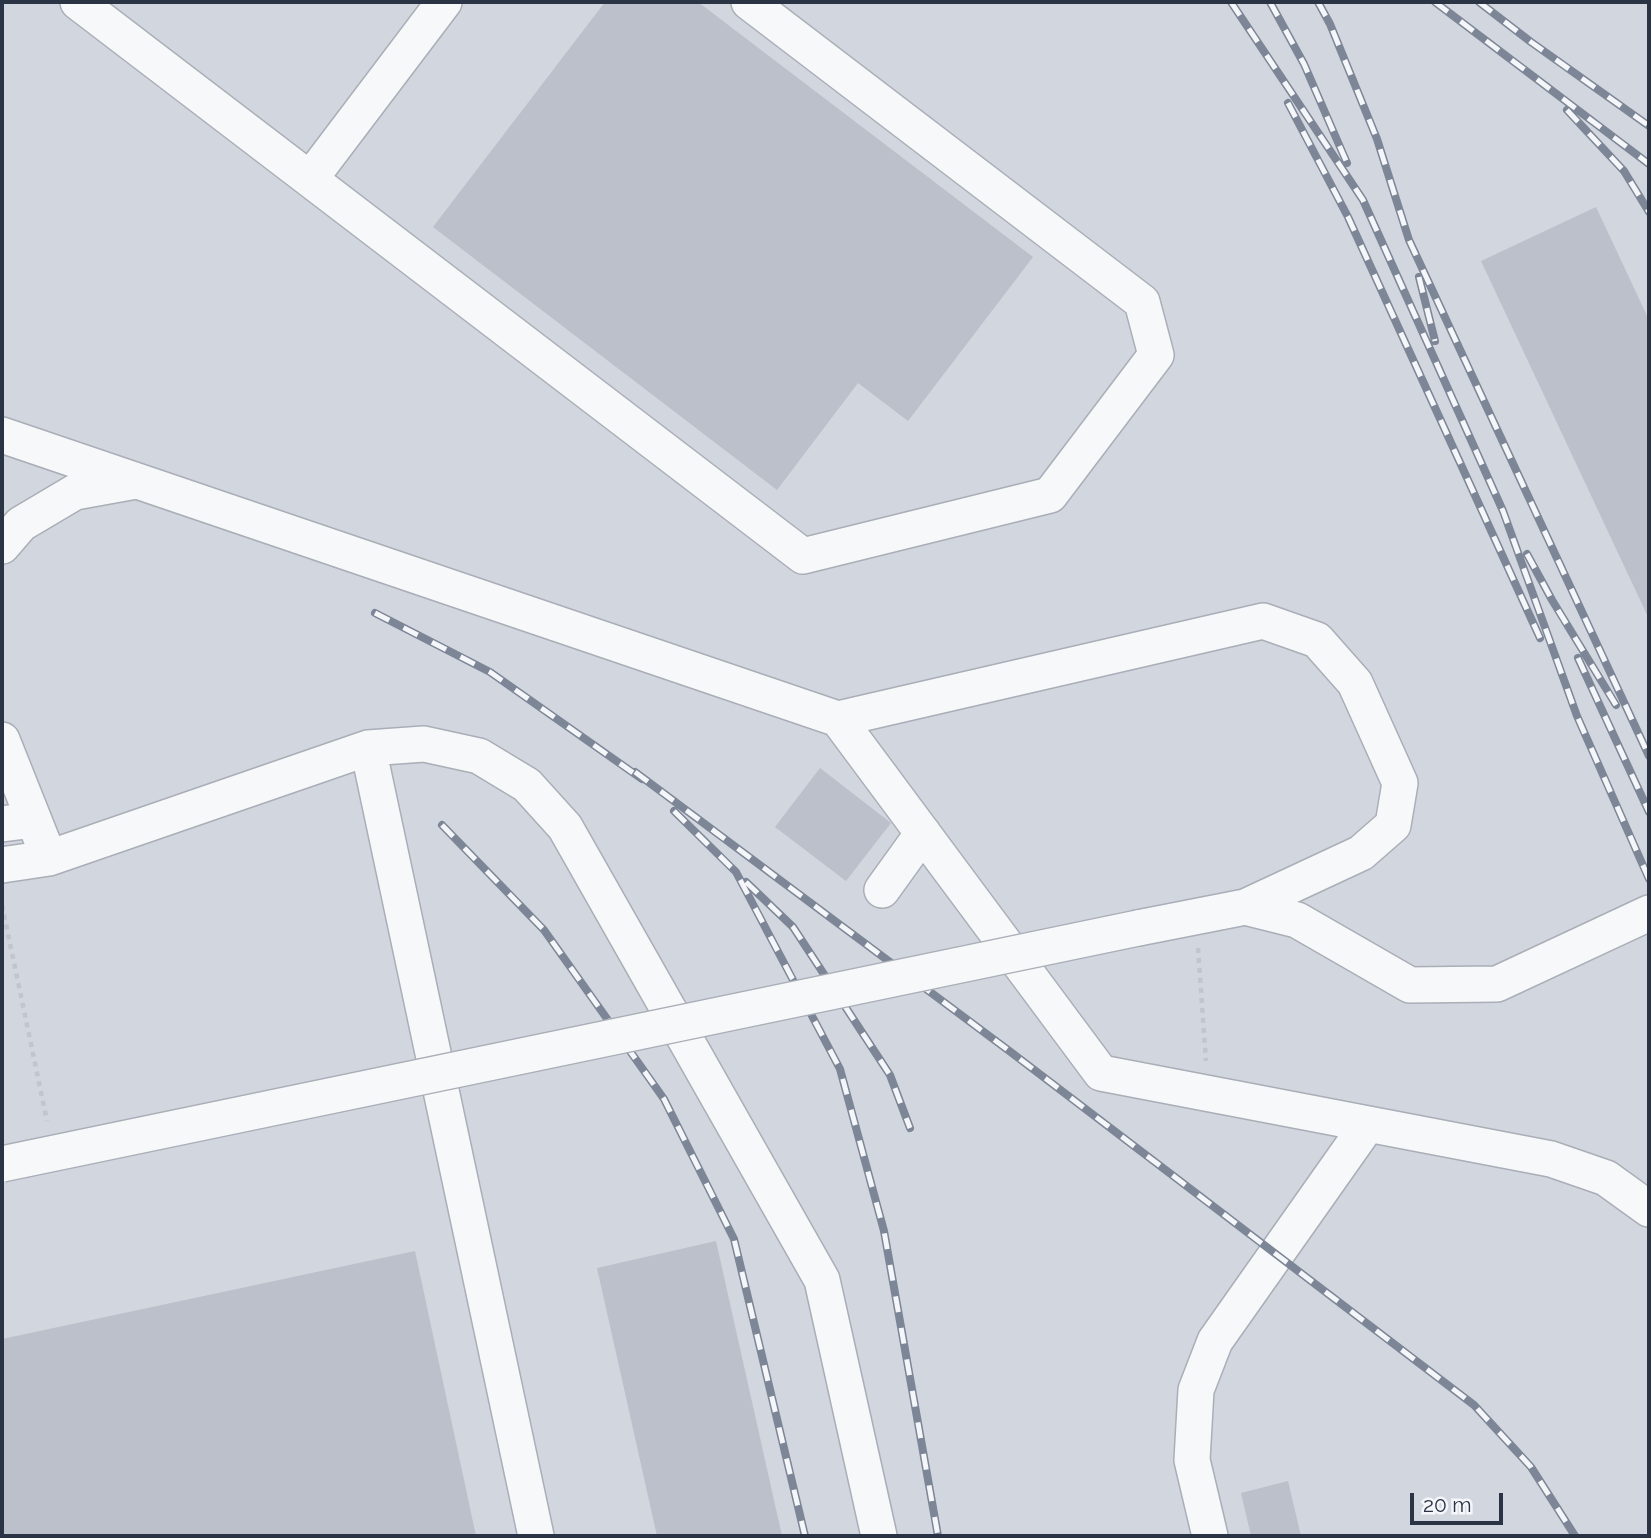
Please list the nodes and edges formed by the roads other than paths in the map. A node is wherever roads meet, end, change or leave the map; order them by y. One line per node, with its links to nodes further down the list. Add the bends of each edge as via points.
1 (78, 2): 4 (lane)
2 (444, 2): 4 (lane)
3 (749, 2): 4 (lane, via 1142,302 1156,355 1051,495 803,556)
4 (310, 179)
5 (2, 435): 6 (lane)
6 (136, 481): 7 (lane, via 75,492 21,524); 8 (lane)
7 (2, 546)
8 (838, 719): 12 (lane); 16 (lane, via 1263,621 1317,640 1355,683 1400,783 1393,825 1361,853)
9 (2, 740): 11 (lane)
10 (368, 748): 13 (lane); 21 (lane); 22 (lane, via 424,744 479,756 527,785 565,827 822,1280)
11 (18, 822): 13 (lane)
12 (923, 833): 15 (lane); 18 (lane, via 1101,1073)
13 (49, 858): 14 (lane)
14 (2, 865)
15 (883, 890)
16 (1245, 907): 17 (lane, via 1297,920 1410,985 1497,984); 19 (lane, bridge)
17 (1649, 913)
18 (1368, 1124): 20 (lane, via 1551,1159 1606,1178); 23 (lane, via 1215,1341 1196,1390 1192,1460)
19 (2, 1164)
20 (1649, 1209)
21 (537, 1536)
22 (879, 1536)
23 (1210, 1536)

